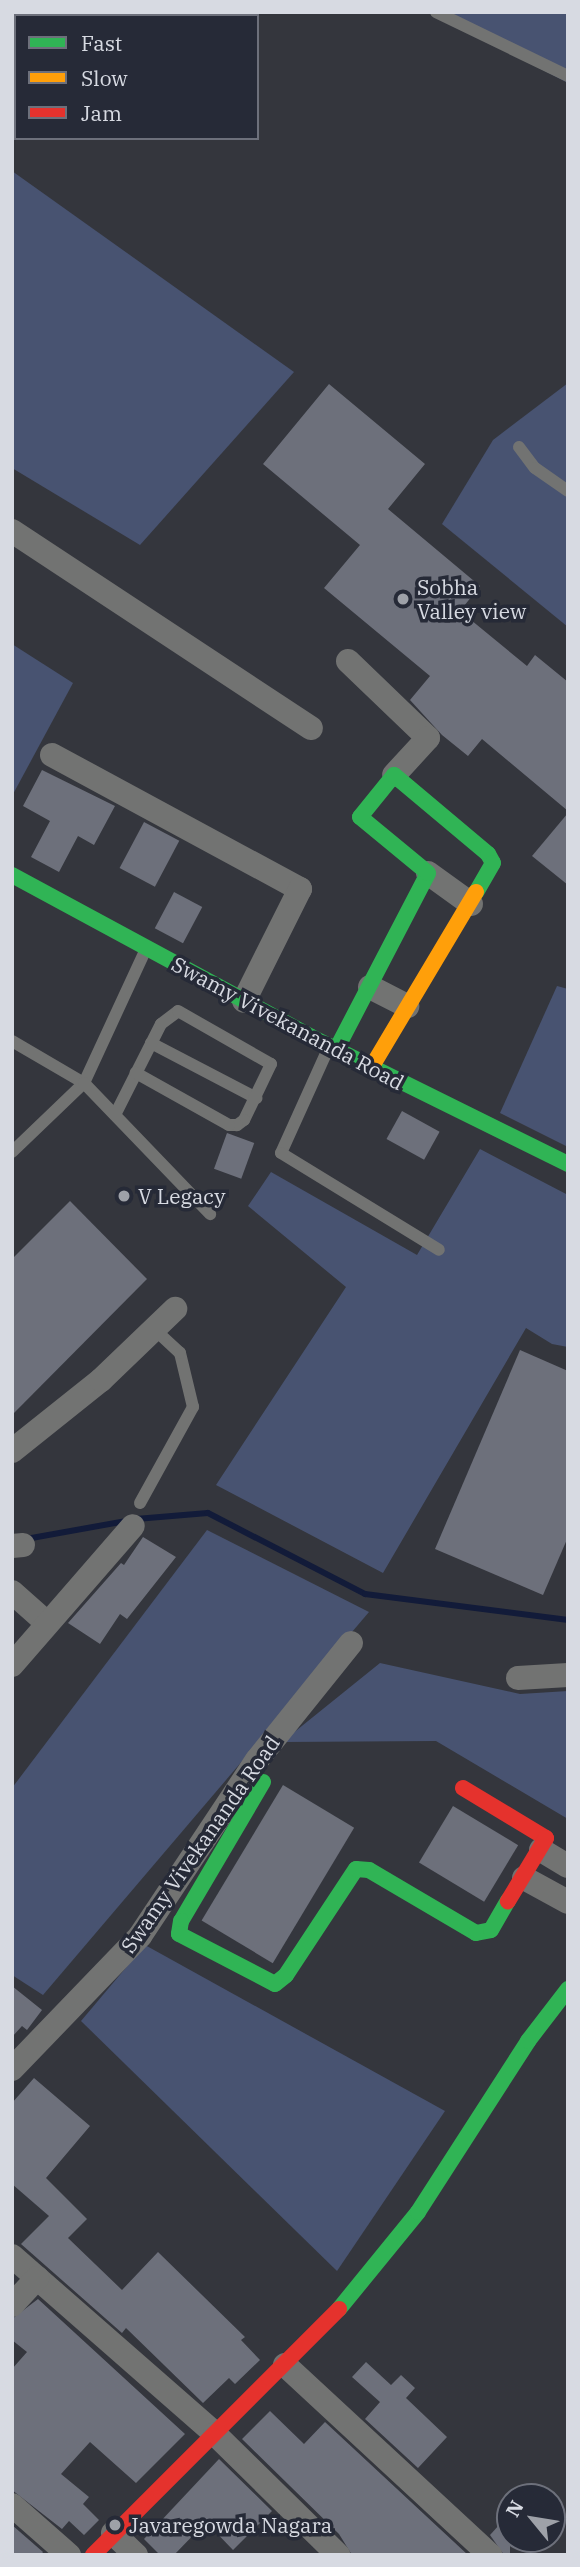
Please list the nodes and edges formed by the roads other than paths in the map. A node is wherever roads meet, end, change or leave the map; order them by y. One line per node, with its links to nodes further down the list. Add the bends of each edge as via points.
1 (436, 12): 2 (lane)
2 (568, 76)
3 (519, 447): 4 (lane, via 535,468)
4 (568, 491)
5 (12, 531): 7 (street)
6 (348, 661): 9 (street, via 428,738)
7 (311, 728)
8 (52, 755): 15 (street, via 300,888)
9 (394, 775): 10 (street, via 360,817); 12 (street, via 488,854 493,863 489,875)
10 (428, 873): 12 (street); 14 (street)
11 (12, 875): 13 (street, Swamy Vivekananda Road)
12 (471, 904): 16 (street)
13 (147, 948): 15 (street, Swamy Vivekananda Road); 22 (lane)
14 (370, 987): 16 (street); 19 (street)
15 (244, 1001): 19 (street, Swamy Vivekananda Road)
16 (407, 1006): 20 (street)
17 (12, 1041): 22 (lane)
18 (151, 1043): 21 (lane); 23 (lane); 23 (lane, via 169,1014 178,1011 265,1058 269,1073)
19 (333, 1048): 20 (street, Swamy Vivekananda Road); 28 (lane, via 281,1153)
20 (371, 1068): 26 (street, Swamy Vivekananda Road)
21 (136, 1073): 23 (lane, via 229,1125 244,1120); 24 (lane)
22 (84, 1083): 24 (lane); 25 (lane)
23 (256, 1098)
24 (115, 1115): 27 (lane)
25 (12, 1152)
26 (568, 1164)
27 (210, 1214)
28 (439, 1250)
29 (175, 1309): 30 (street)
30 (153, 1328): 31 (street, via 101,1380); 32 (lane, via 180,1353 193,1407)
31 (12, 1451)
32 (136, 1515): 34 (street)
33 (12, 1591): 34 (street)
34 (47, 1623): 36 (street)
35 (351, 1643): 46 (street, Swamy Vivekananda Road, via 257,1760 140,1936)
36 (12, 1665)
37 (568, 1675): 38 (street)
38 (518, 1678)
39 (263, 1782): 43 (street, via 181,1921 178,1934 269,1982 275,1984 286,1975 356,1869 369,1870 482,1933 491,1930)
40 (463, 1788): 41 (street, via 544,1835)
41 (541, 1850): 42 (street); 43 (street)
42 (568, 1866)
43 (524, 1878): 44 (street)
44 (568, 1902)
45 (568, 1989): 50 (street, via 528,2041 418,2212 356,2292)
46 (12, 2069)
47 (12, 2256): 48 (street)
48 (37, 2278): 49 (street); 51 (street)
49 (12, 2305)
50 (285, 2365): 51 (street); 58 (street)
51 (215, 2434): 53 (street); 57 (street)
52 (12, 2505): 54 (street)
53 (113, 2533): 55 (street); 56 (street)
54 (69, 2555)
55 (93, 2555)
56 (136, 2555)
57 (338, 2555)
58 (490, 2555)

